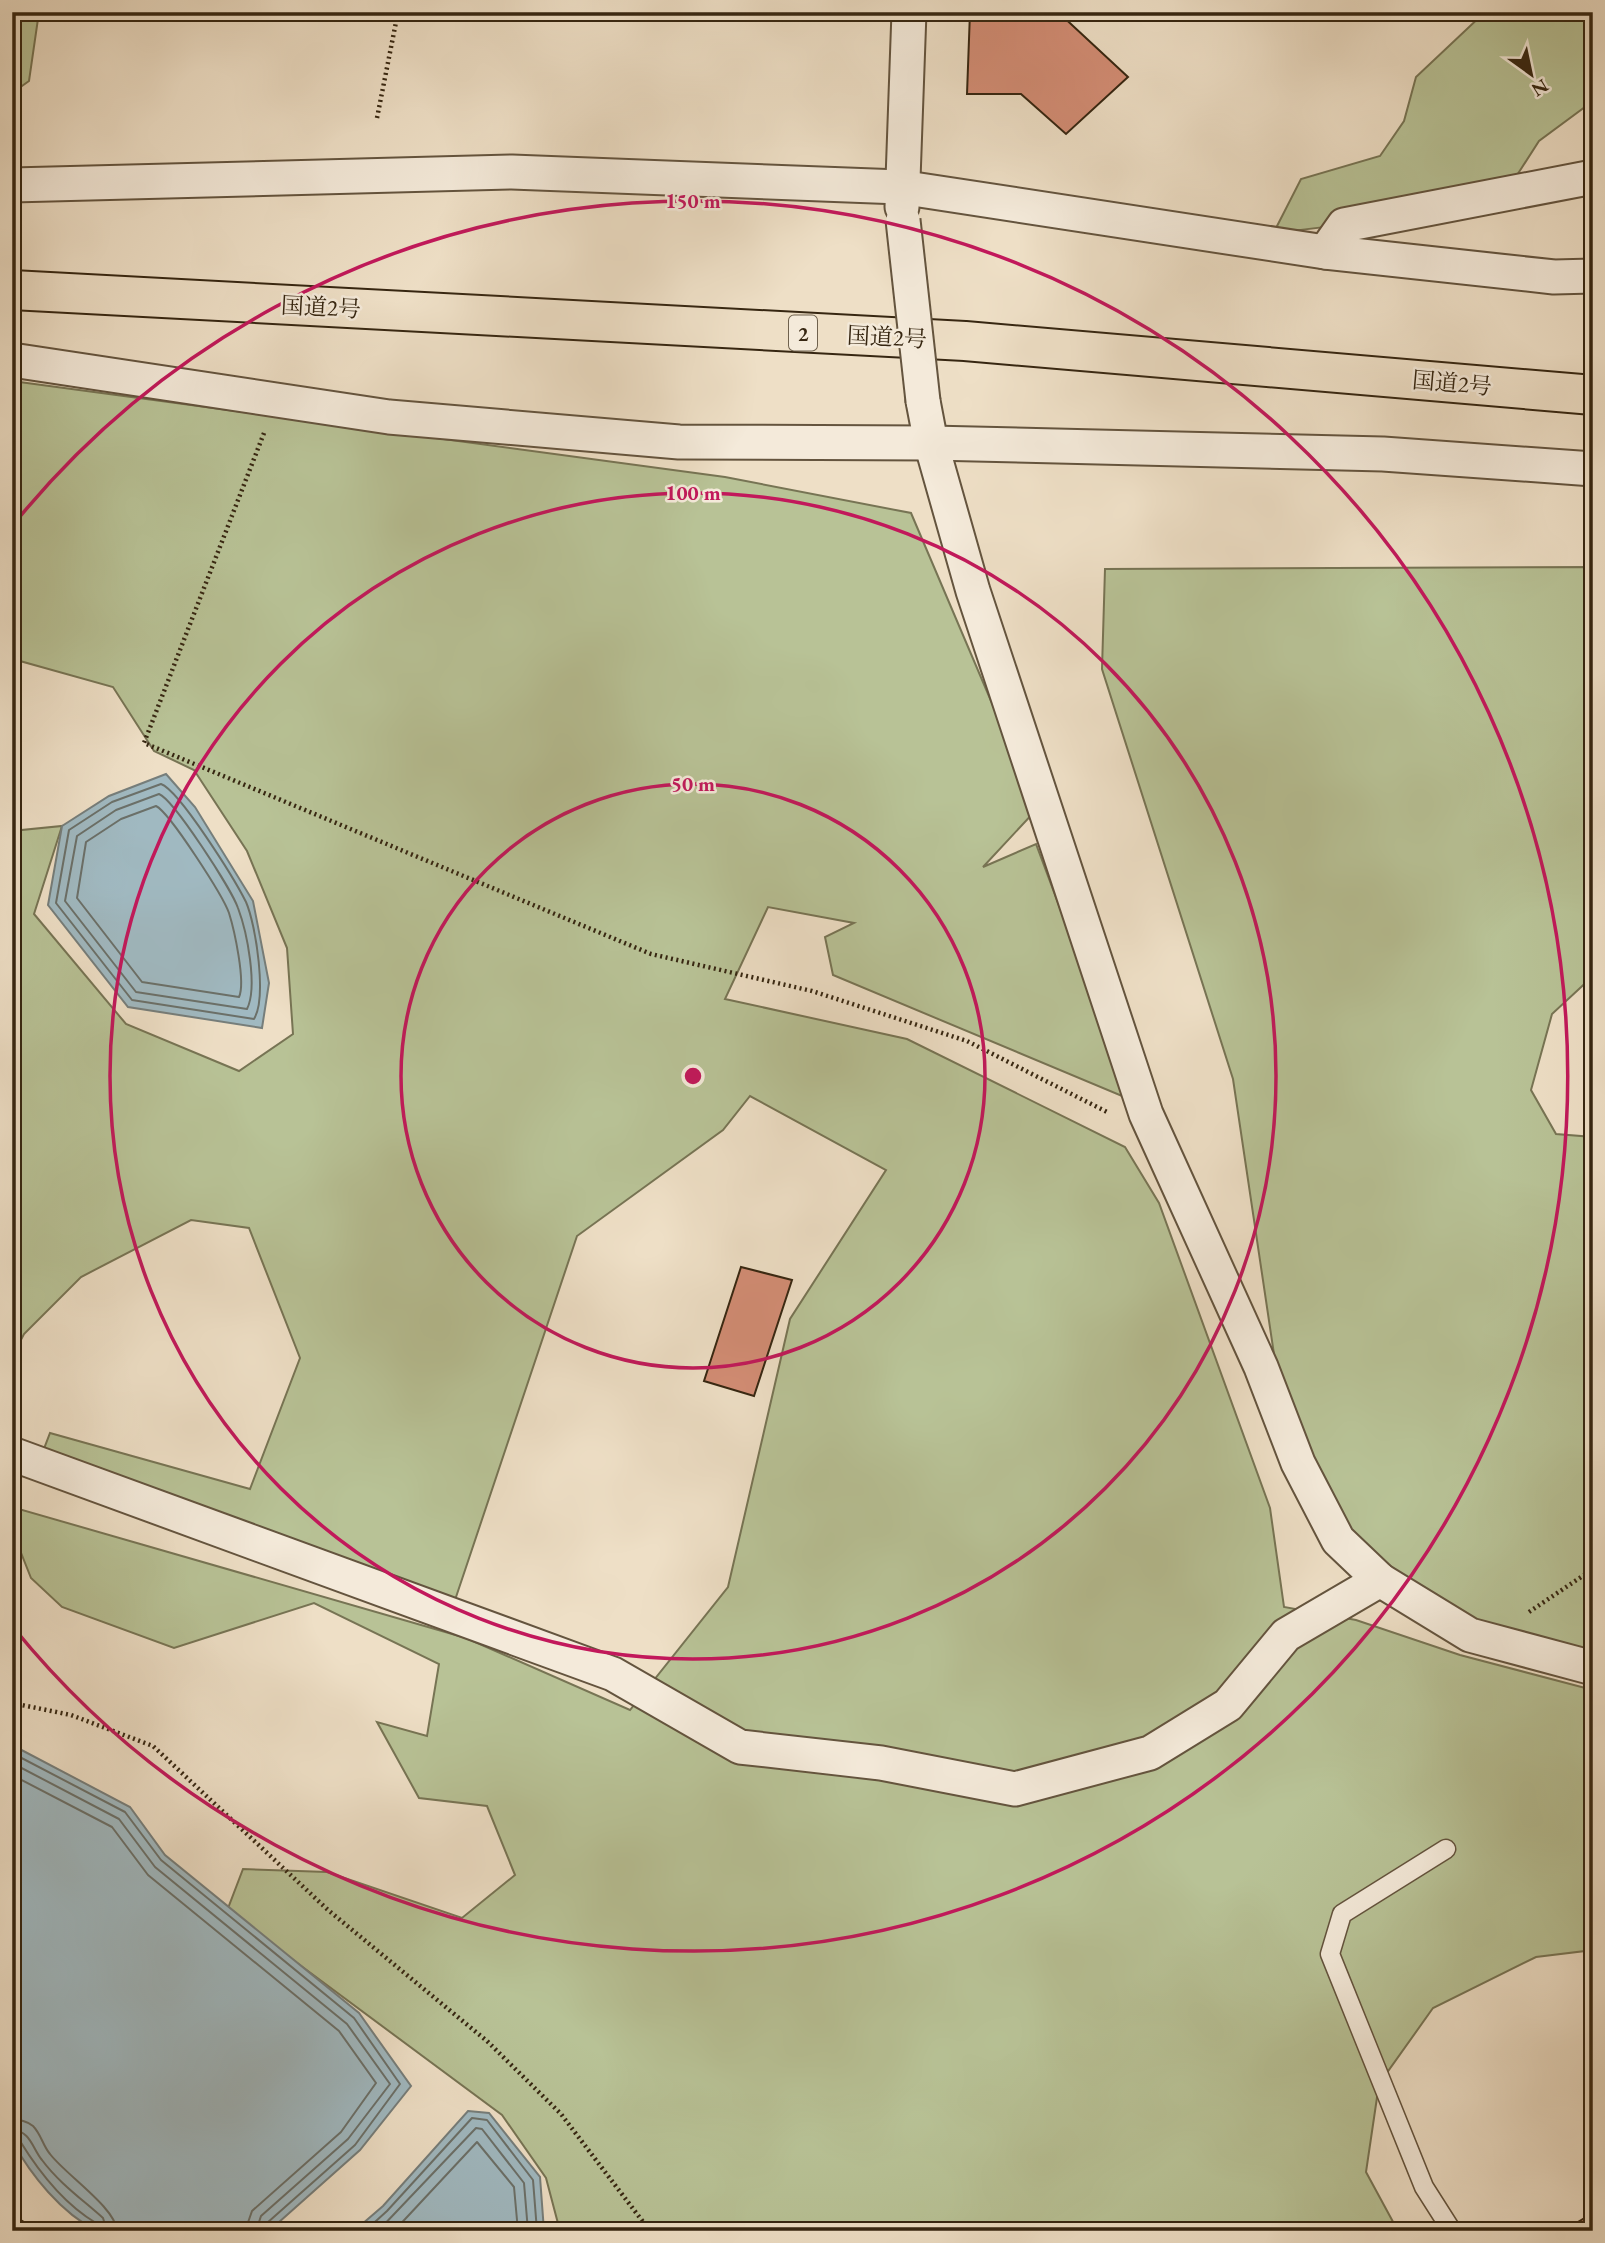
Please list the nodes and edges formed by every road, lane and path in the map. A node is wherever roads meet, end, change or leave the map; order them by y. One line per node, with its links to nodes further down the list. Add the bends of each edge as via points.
1 (398, 12): 3 (path)
2 (909, 12): 6 (street)
3 (377, 118)
4 (1593, 177): 7 (street, via 1344,225)
5 (12, 185): 6 (street, via 512,172)
6 (900, 187): 7 (street); 13 (street, bridge)
7 (1325, 252): 8 (street, via 1554,277)
8 (1593, 276)
9 (12, 290): 11 (highway, 国道2号 / 2, via 965,341)
10 (12, 360): 13 (street, via 388,417 680,442)
11 (1593, 395)
12 (269, 421): 15 (path, via 144,743 650,954 812,991 967,1041 1102,1112)
13 (931, 443): 14 (street, via 1383,454); 15 (street, via 985,630)
14 (1593, 469)
15 (1146, 1114): 18 (street, via 1261,1367 1298,1464 1338,1540)
16 (12, 1454): 18 (street, via 613,1674 740,1747 881,1763 1014,1789 1150,1753 1228,1705 1286,1635)
17 (1593, 1569): 19 (path)
18 (1380, 1580): 19 (street, via 1470,1635)
19 (1487, 1639): 20 (street)
20 (1593, 1668)
21 (12, 1703): 25 (path, via 71,1715 153,1746 328,1910 487,2041 561,2114)
22 (1446, 1849): 26 (lane, via 1342,1914 1330,1954 1424,2187)
23 (12, 2215): 24 (path)
24 (34, 2231)
25 (650, 2231)
26 (1452, 2231)

